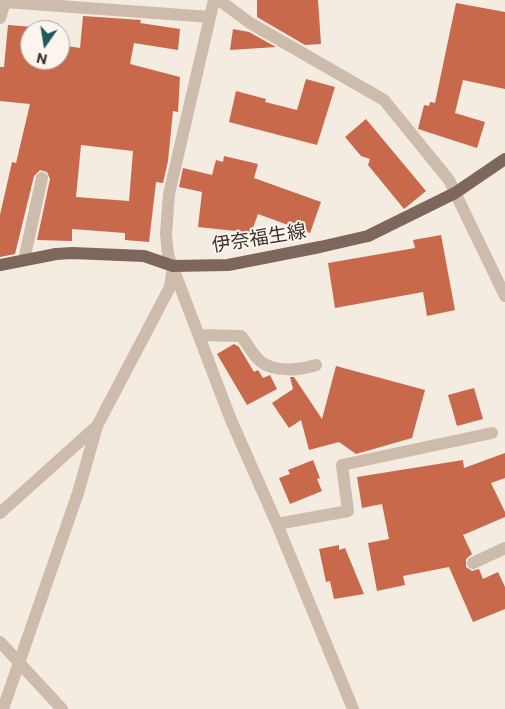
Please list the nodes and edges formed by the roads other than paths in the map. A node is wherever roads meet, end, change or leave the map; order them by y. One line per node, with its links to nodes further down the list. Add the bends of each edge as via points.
1 (214, 0): 3 (street)
2 (219, 0): 7 (street, via 250,23 384,100 449,180)
3 (210, 17): 4 (street, via 5,2); 10 (street, via 169,194 166,234 168,255)
4 (0, 18)
5 (505, 159): 7 (main road, 伊奈福生線)
6 (42, 178): 8 (street)
7 (455, 193): 10 (main road, 伊奈福生線, via 368,236 228,266); 11 (street)
8 (24, 260): 9 (main road, 伊奈福生線); 10 (main road, 伊奈福生線, via 72,253 144,256)
9 (0, 265)
10 (173, 266): 12 (street); 14 (street, via 170,287)
11 (505, 296)
12 (199, 335): 13 (street, via 241,336 261,362 281,368 299,370); 17 (street, via 231,420)
13 (316, 364)
14 (98, 426): 16 (street); 21 (street)
15 (492, 433): 17 (street, via 342,465 348,510)
16 (0, 513)
17 (277, 524): 24 (street)
18 (505, 548): 19 (street)
19 (473, 564)
20 (0, 642): 21 (street)
21 (19, 665): 22 (street); 23 (street)
22 (3, 709)
23 (62, 709)
24 (353, 709)

